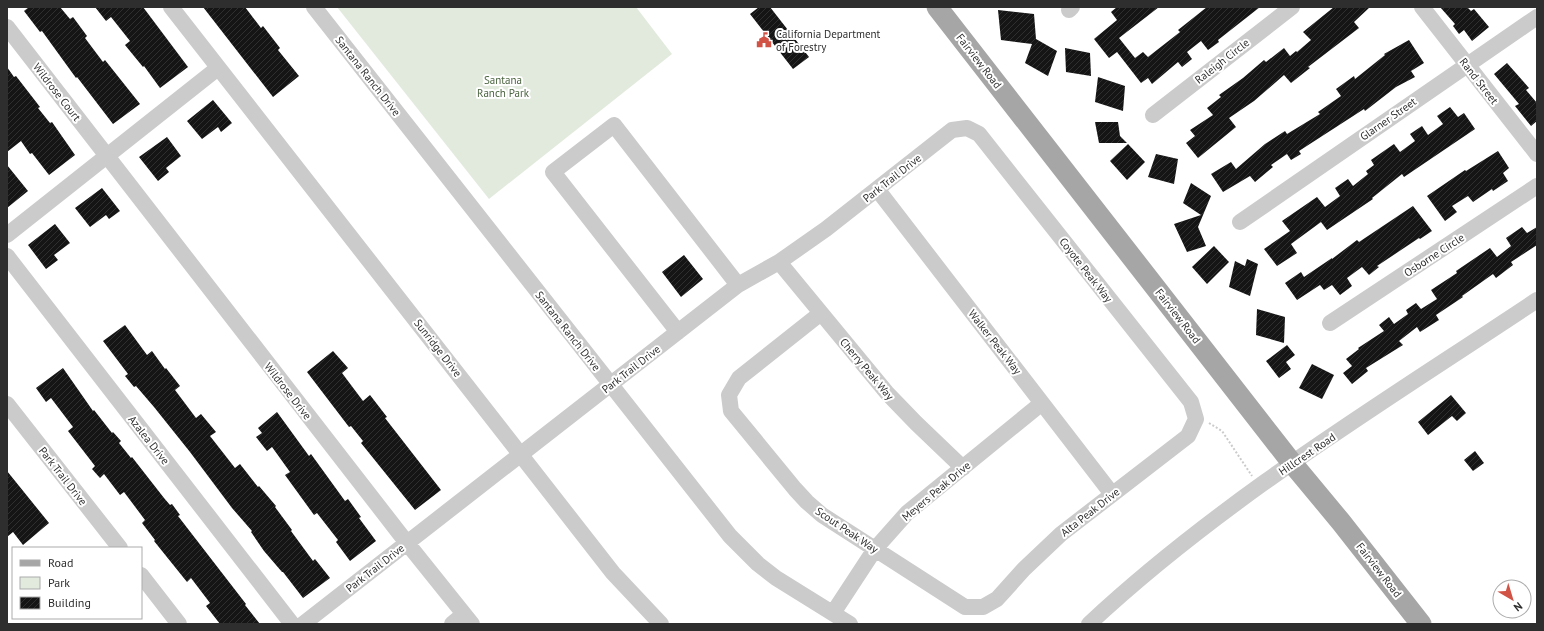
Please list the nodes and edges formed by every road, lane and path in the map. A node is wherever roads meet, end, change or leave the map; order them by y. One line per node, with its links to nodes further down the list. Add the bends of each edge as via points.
1 (171, 7): 9 (street, Sunridge Drive)
2 (314, 7): 25 (street, Santana Ranch Drive)
3 (937, 7): 30 (main road, Fairview Road)
4 (1292, 7): 10 (street, Raleigh Circle)
5 (1422, 7): 8 (street, Rand Street)
6 (1534, 16): 8 (street, Glarner Street)
7 (7, 27): 13 (street, Wildrose Court)
8 (1466, 65): 12 (street, Rand Street); 16 (street, Glarner Street)
9 (218, 68): 13 (street); 29 (street, Sunridge Drive)
10 (1153, 115)
11 (967, 128): 15 (street, Park Trail Drive, via 952,130); 28 (street, Coyote Peak Way, via 979,134 1191,402)
12 (1537, 154)
13 (106, 156): 17 (street); 34 (street, Wildrose Drive)
14 (1537, 186): 23 (street, Osborne Circle)
15 (877, 189): 19 (street, Park Trail Drive); 26 (street, Walker Peak Way)
16 (1240, 222)
17 (7, 235)
18 (7, 256): 42 (street, Azalea Drive)
19 (779, 262): 20 (street, Park Trail Drive); 22 (street, Cherry Peak Way)
20 (738, 285): 24 (street, Park Trail Drive); 24 (street, via 614,125 553,172)
21 (1537, 300): 30 (street, Hillcrest Road)
22 (821, 313): 31 (street, Cherry Peak Way, via 887,394); 36 (street, Scout Peak Way, via 739,378 729,395 731,411 806,502)
23 (1330, 323)
24 (678, 332): 25 (street, Park Trail Drive)
25 (610, 385): 29 (street, Park Trail Drive); 39 (street, Santana Ranch Drive, via 742,549 776,578)
26 (1042, 403): 31 (street, Meyers Peak Drive); 33 (street, Walker Peak Way)
27 (7, 404): 35 (street, Park Trail Drive)
28 (1196, 419): 32 (path, via 1222,431); 33 (street, Alta Peak Drive, via 1188,436)
29 (521, 454): 34 (street, Park Trail Drive); 45 (street, Sunridge Drive, via 613,574)
30 (1292, 463): 32 (street, Hillcrest Road); 48 (main road, Fairview Road)
31 (963, 468): 36 (street, Meyers Peak Drive, via 907,514)
32 (1260, 486): 47 (street, Hillcrest Road, via 1201,530)
33 (1112, 494): 38 (street, Alta Peak Drive, via 1061,534 997,599)
34 (407, 543): 40 (street, Wildrose Drive); 43 (street, Park Trail Drive)
35 (119, 547)
36 (876, 549): 38 (street, Scout Peak Way, via 966,607); 39 (street, Meyers Peak Drive)
37 (142, 576): 41 (street)
38 (983, 607)
39 (833, 613): 46 (street, Santana Ranch Drive)
40 (468, 619): 44 (street)
41 (180, 624)
42 (292, 624)
43 (303, 624)
44 (452, 624)
45 (661, 624)
46 (850, 624)
47 (1089, 624)
48 (1421, 624)

